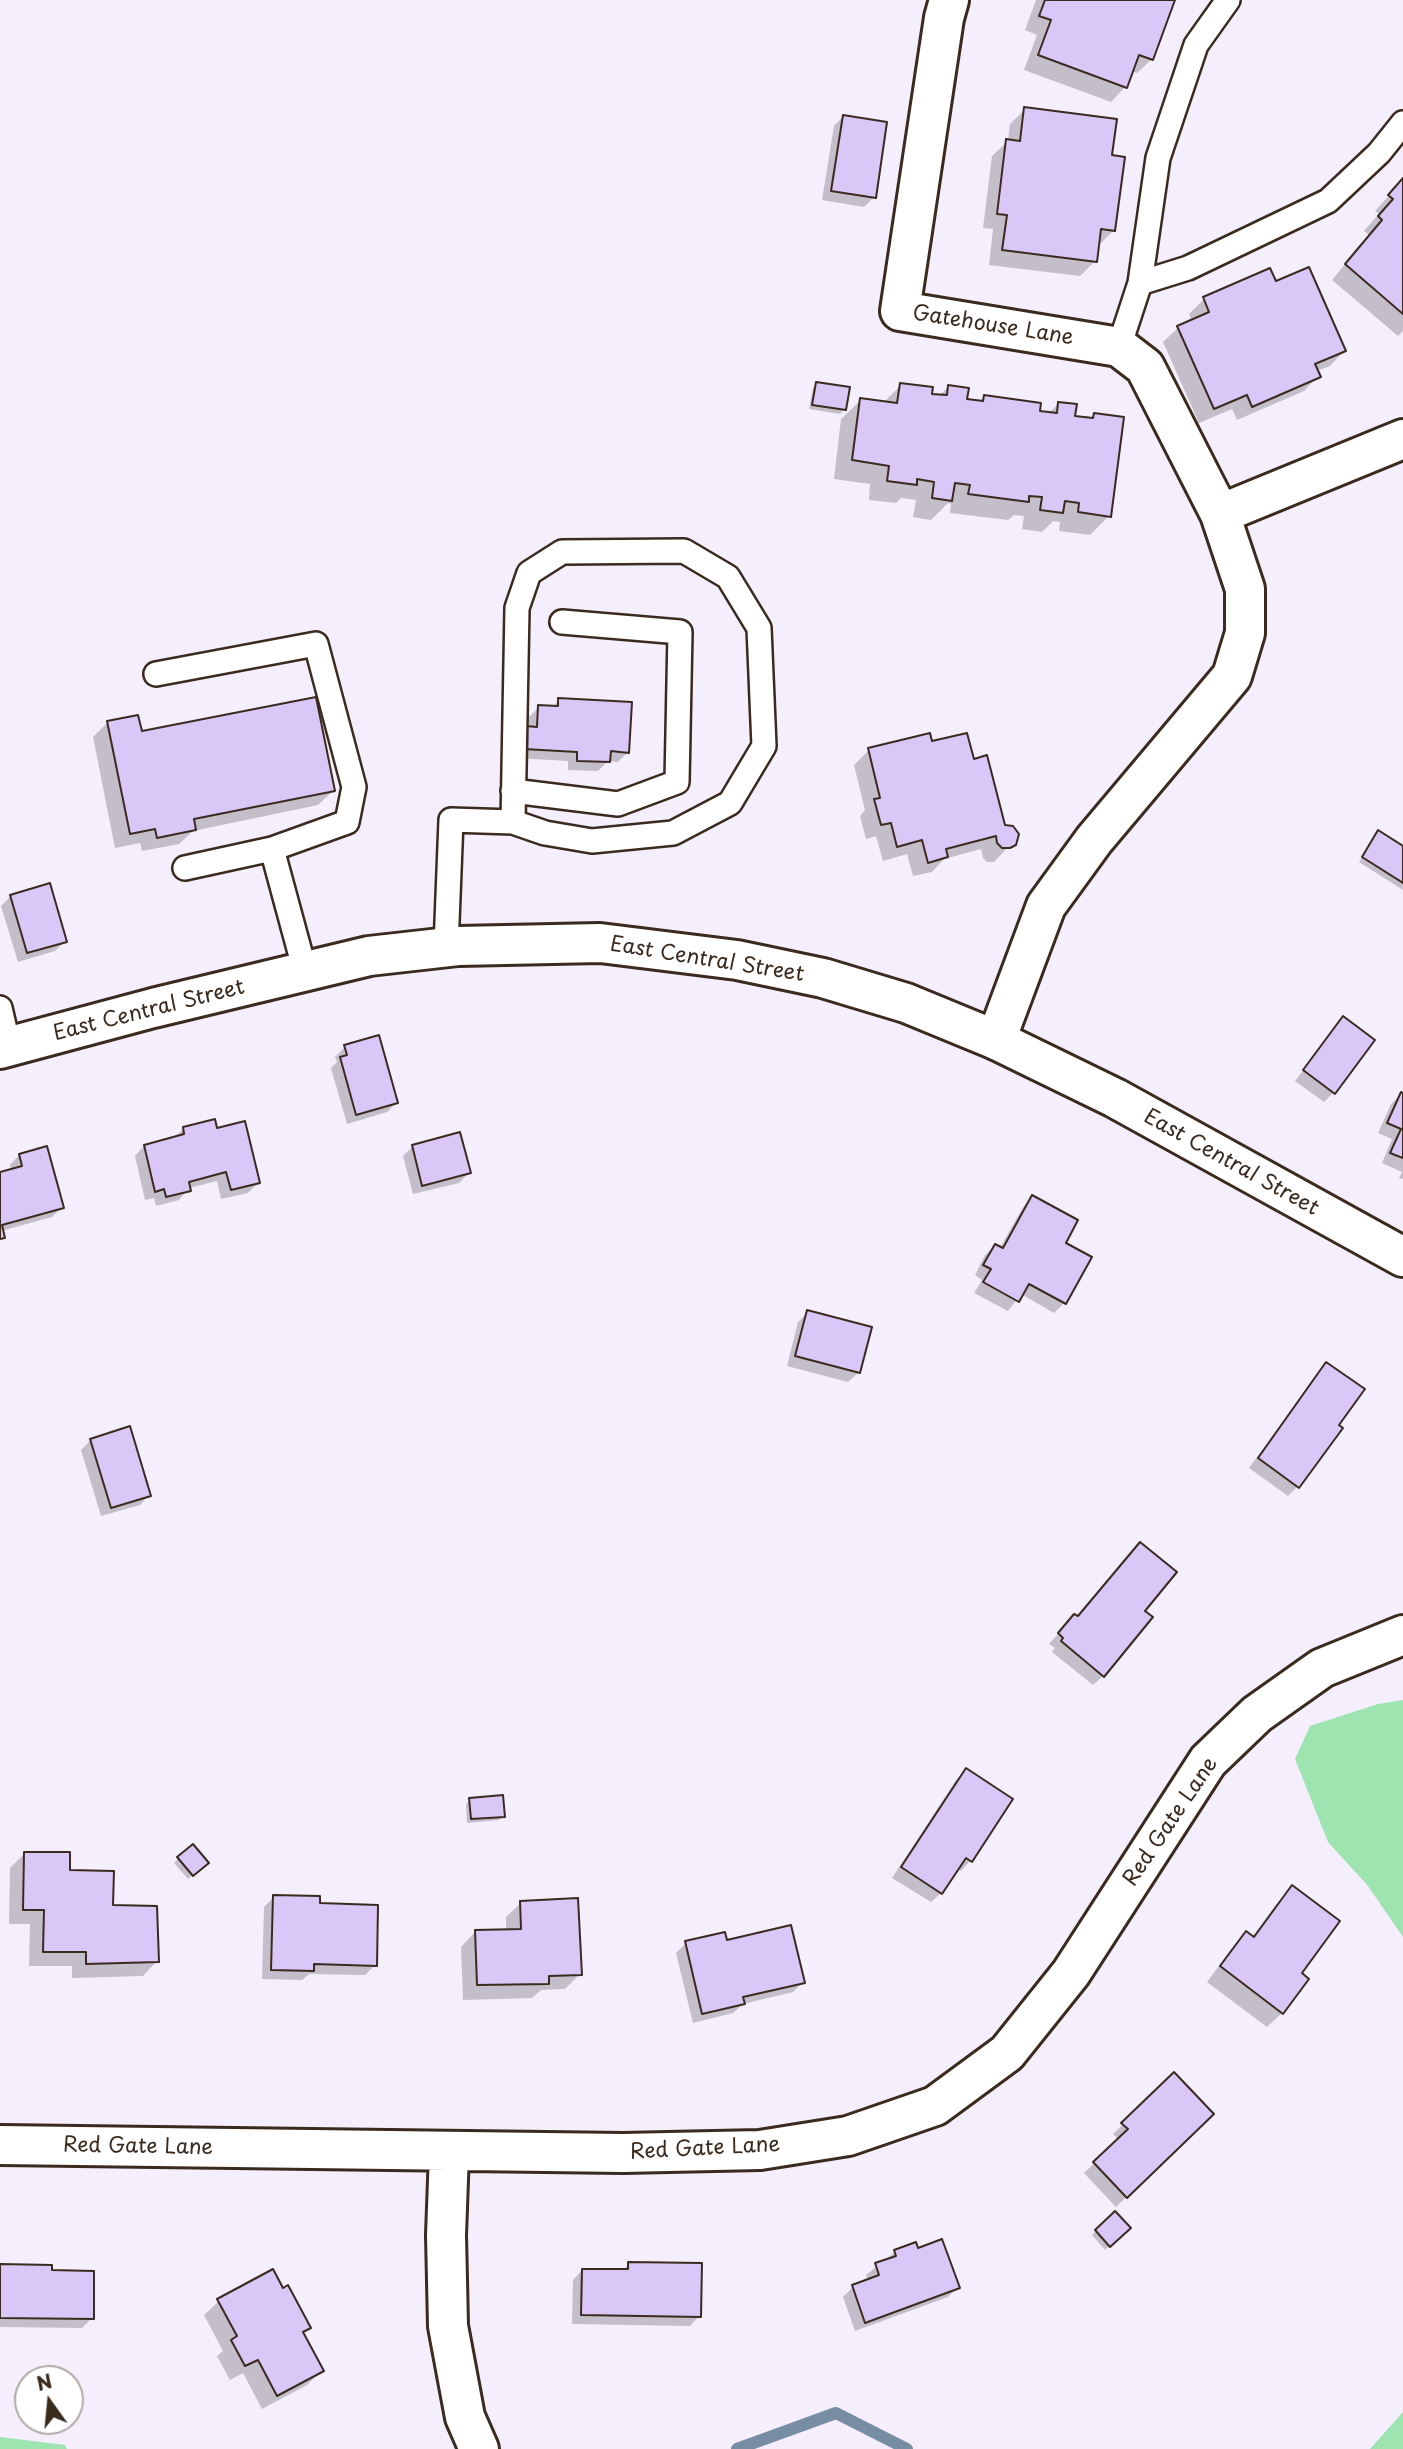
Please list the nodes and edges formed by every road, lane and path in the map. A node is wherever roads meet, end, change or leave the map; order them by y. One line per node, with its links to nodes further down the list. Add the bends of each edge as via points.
1 (949, 0): 5 (street, Gatehouse Lane, via 900,311)
2 (1228, 0): 4 (lane, via 1196,45 1158,158)
3 (1403, 123): 4 (lane, via 1328,201 1188,268)
4 (1140, 283): 5 (lane)
5 (1119, 347): 7 (street, Gatehouse Lane, via 1145,367)
6 (1403, 439): 7 (street)
7 (1220, 514): 17 (street, Gatehouse Lane, via 1245,589 1245,633 1232,676 1094,840 1046,906)
8 (562, 622): 10 (lane, via 680,632 677,782 618,804)
9 (156, 674): 12 (lane, via 316,645 354,787 348,822)
10 (513, 791): 11 (lane); 11 (lane, via 517,608 529,573 562,552 684,551 728,577 759,628 764,746 730,803 673,833 592,841)
11 (513, 822): 14 (lane, via 452,820)
12 (272, 849): 13 (lane); 15 (lane)
13 (185, 868)
14 (446, 947): 15 (street, East Central Street, via 369,956); 17 (street, East Central Street, via 600,943 737,960 823,978 906,1003)
15 (306, 971): 18 (street, East Central Street)
16 (0, 1007): 18 (lane)
17 (996, 1040): 19 (street, East Central Street, via 1115,1098)
18 (5, 1048)
19 (1403, 1257)
20 (1403, 1635): 22 (street, Red Gate Lane, via 1322,1668 1257,1714 1208,1761 1063,1983 1007,2053 935,2106 848,2136 760,2150)
21 (0, 2145): 22 (street, Red Gate Lane)
22 (450, 2152): 23 (street, via 448,2326 465,2417)
23 (479, 2449)

